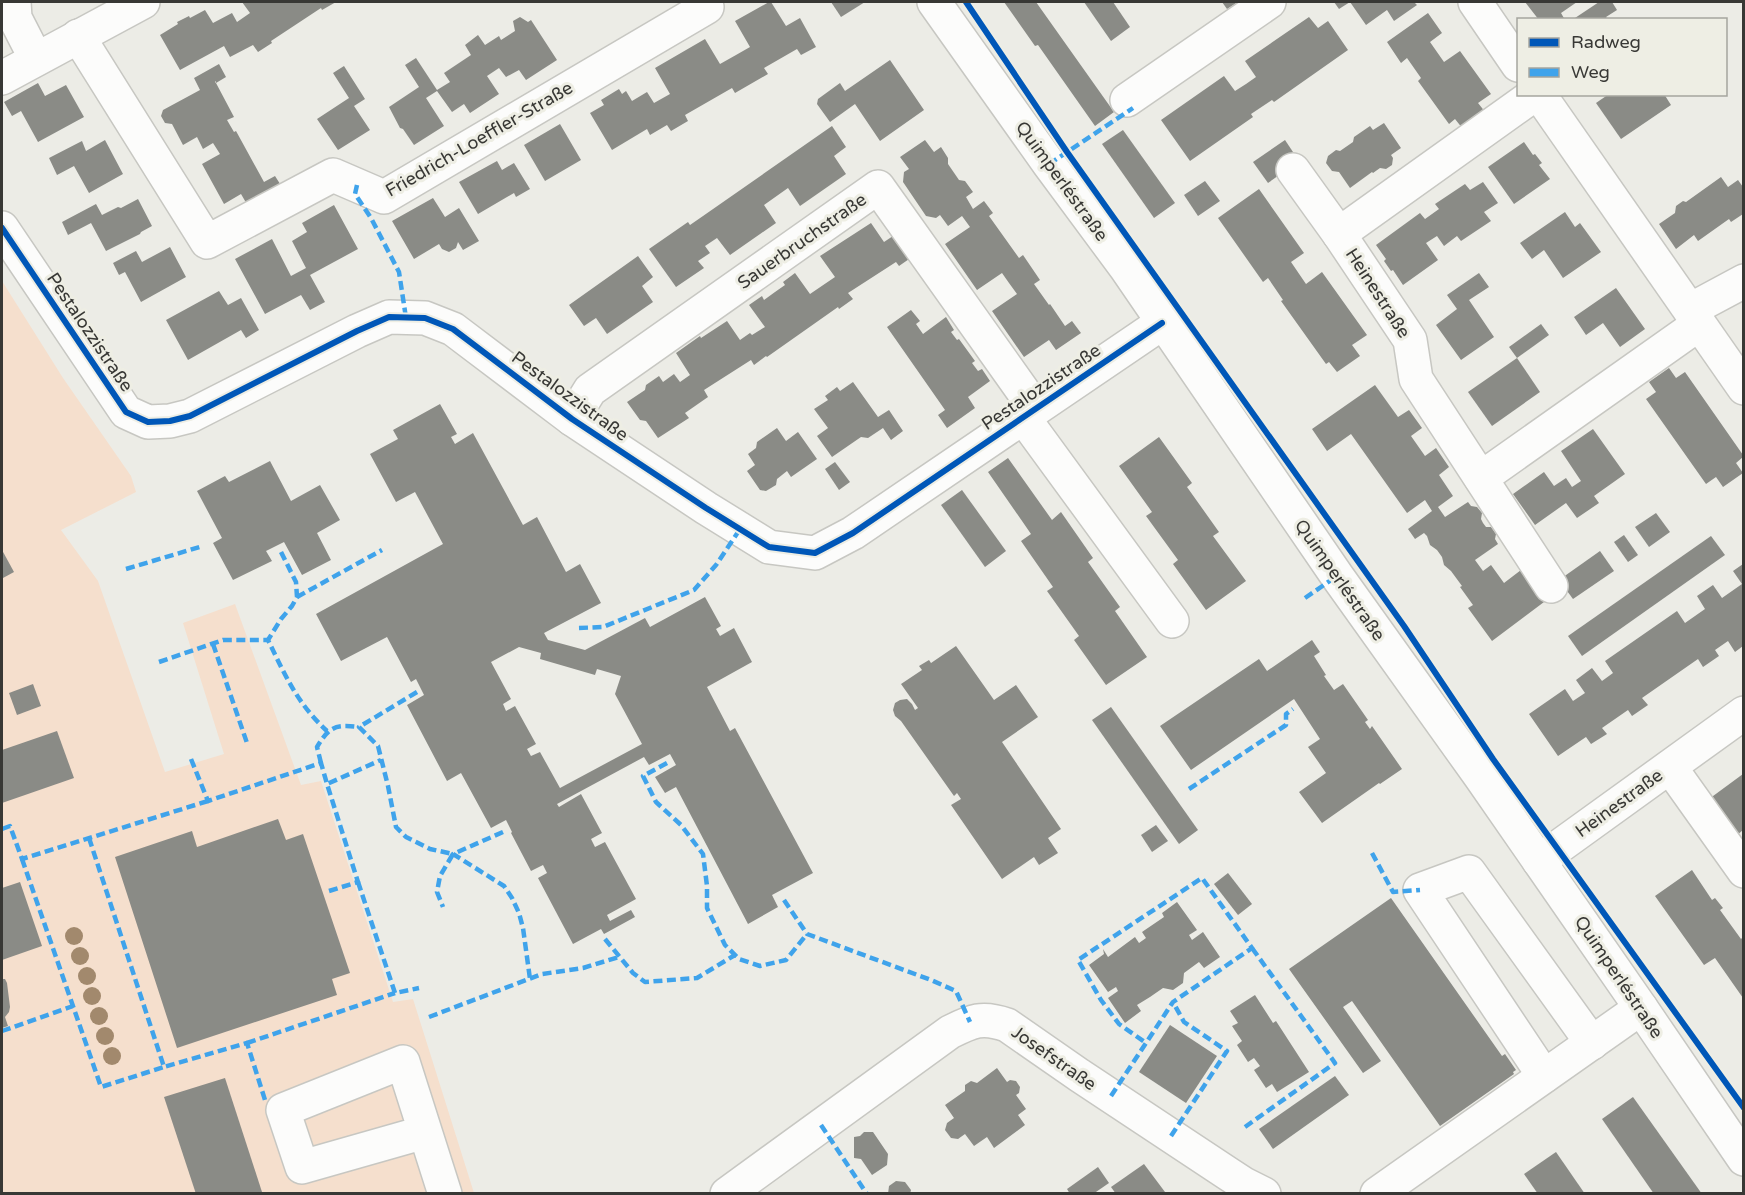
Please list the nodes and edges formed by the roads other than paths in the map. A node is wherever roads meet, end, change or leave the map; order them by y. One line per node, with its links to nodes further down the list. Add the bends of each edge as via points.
1 (14, 2): 8 (street, via 15,18)
2 (143, 2): 7 (street)
3 (934, 2): 19 (street, Quimperléstraße)
4 (1269, 2): 13 (street)
5 (1475, 2): 9 (street)
6 (709, 3): 7 (street, Friedrich-Loeffler-Straße, via 384,197 333,174 207,242)
7 (78, 36): 8 (street)
8 (36, 59): 10 (street)
9 (1517, 64)
10 (2, 78)
11 (1534, 96): 16 (street, Heinestraße)
12 (1538, 96): 18 (street, Heinestraße)
13 (1127, 100)
14 (1293, 170): 16 (street, Heinestraße)
15 (2, 228): 22 (street, Pestalozzistraße, via 126,412 148,422 190,416 389,317 424,318 453,329)
16 (1339, 234): 23 (street, Heinestraße, via 1410,340 1416,379)
17 (1743, 281): 18 (street)
18 (1694, 317): 20 (street, Heinestraße); 23 (street)
19 (1162, 323): 21 (street, Pestalozzistraße); 28 (street, Quimperléstraße)
20 (1743, 388)
21 (1029, 412): 22 (street, Pestalozzistraße, via 853,532 815,553 769,547); 22 (street, Sauerbruchstraße, via 878,187 590,390); 25 (street, Pestalozzistraße)
22 (572, 419)
23 (1482, 478): 24 (street, Heinestraße)
24 (1551, 586)
25 (1172, 621)
26 (1743, 714): 27 (street, Heinestraße)
27 (1670, 767): 28 (street, Heinestraße); 29 (street, Heinestraße)
28 (1539, 861): 30 (street, Quimperléstraße)
29 (1743, 871)
30 (1641, 1008): 31 (street); 34 (street, Quimperléstraße)
31 (1592, 1043): 32 (street); 32 (street, via 1469,872 1420,890)
32 (1544, 1076): 38 (street)
33 (425, 1132): 35 (street)
34 (1743, 1160)
35 (445, 1194)
36 (727, 1194): 37 (street, Josefstraße, via 950,1032 983,1019 1007,1025 1079,1075 1213,1150 1244,1184)
37 (1264, 1194)
38 (1377, 1194)

